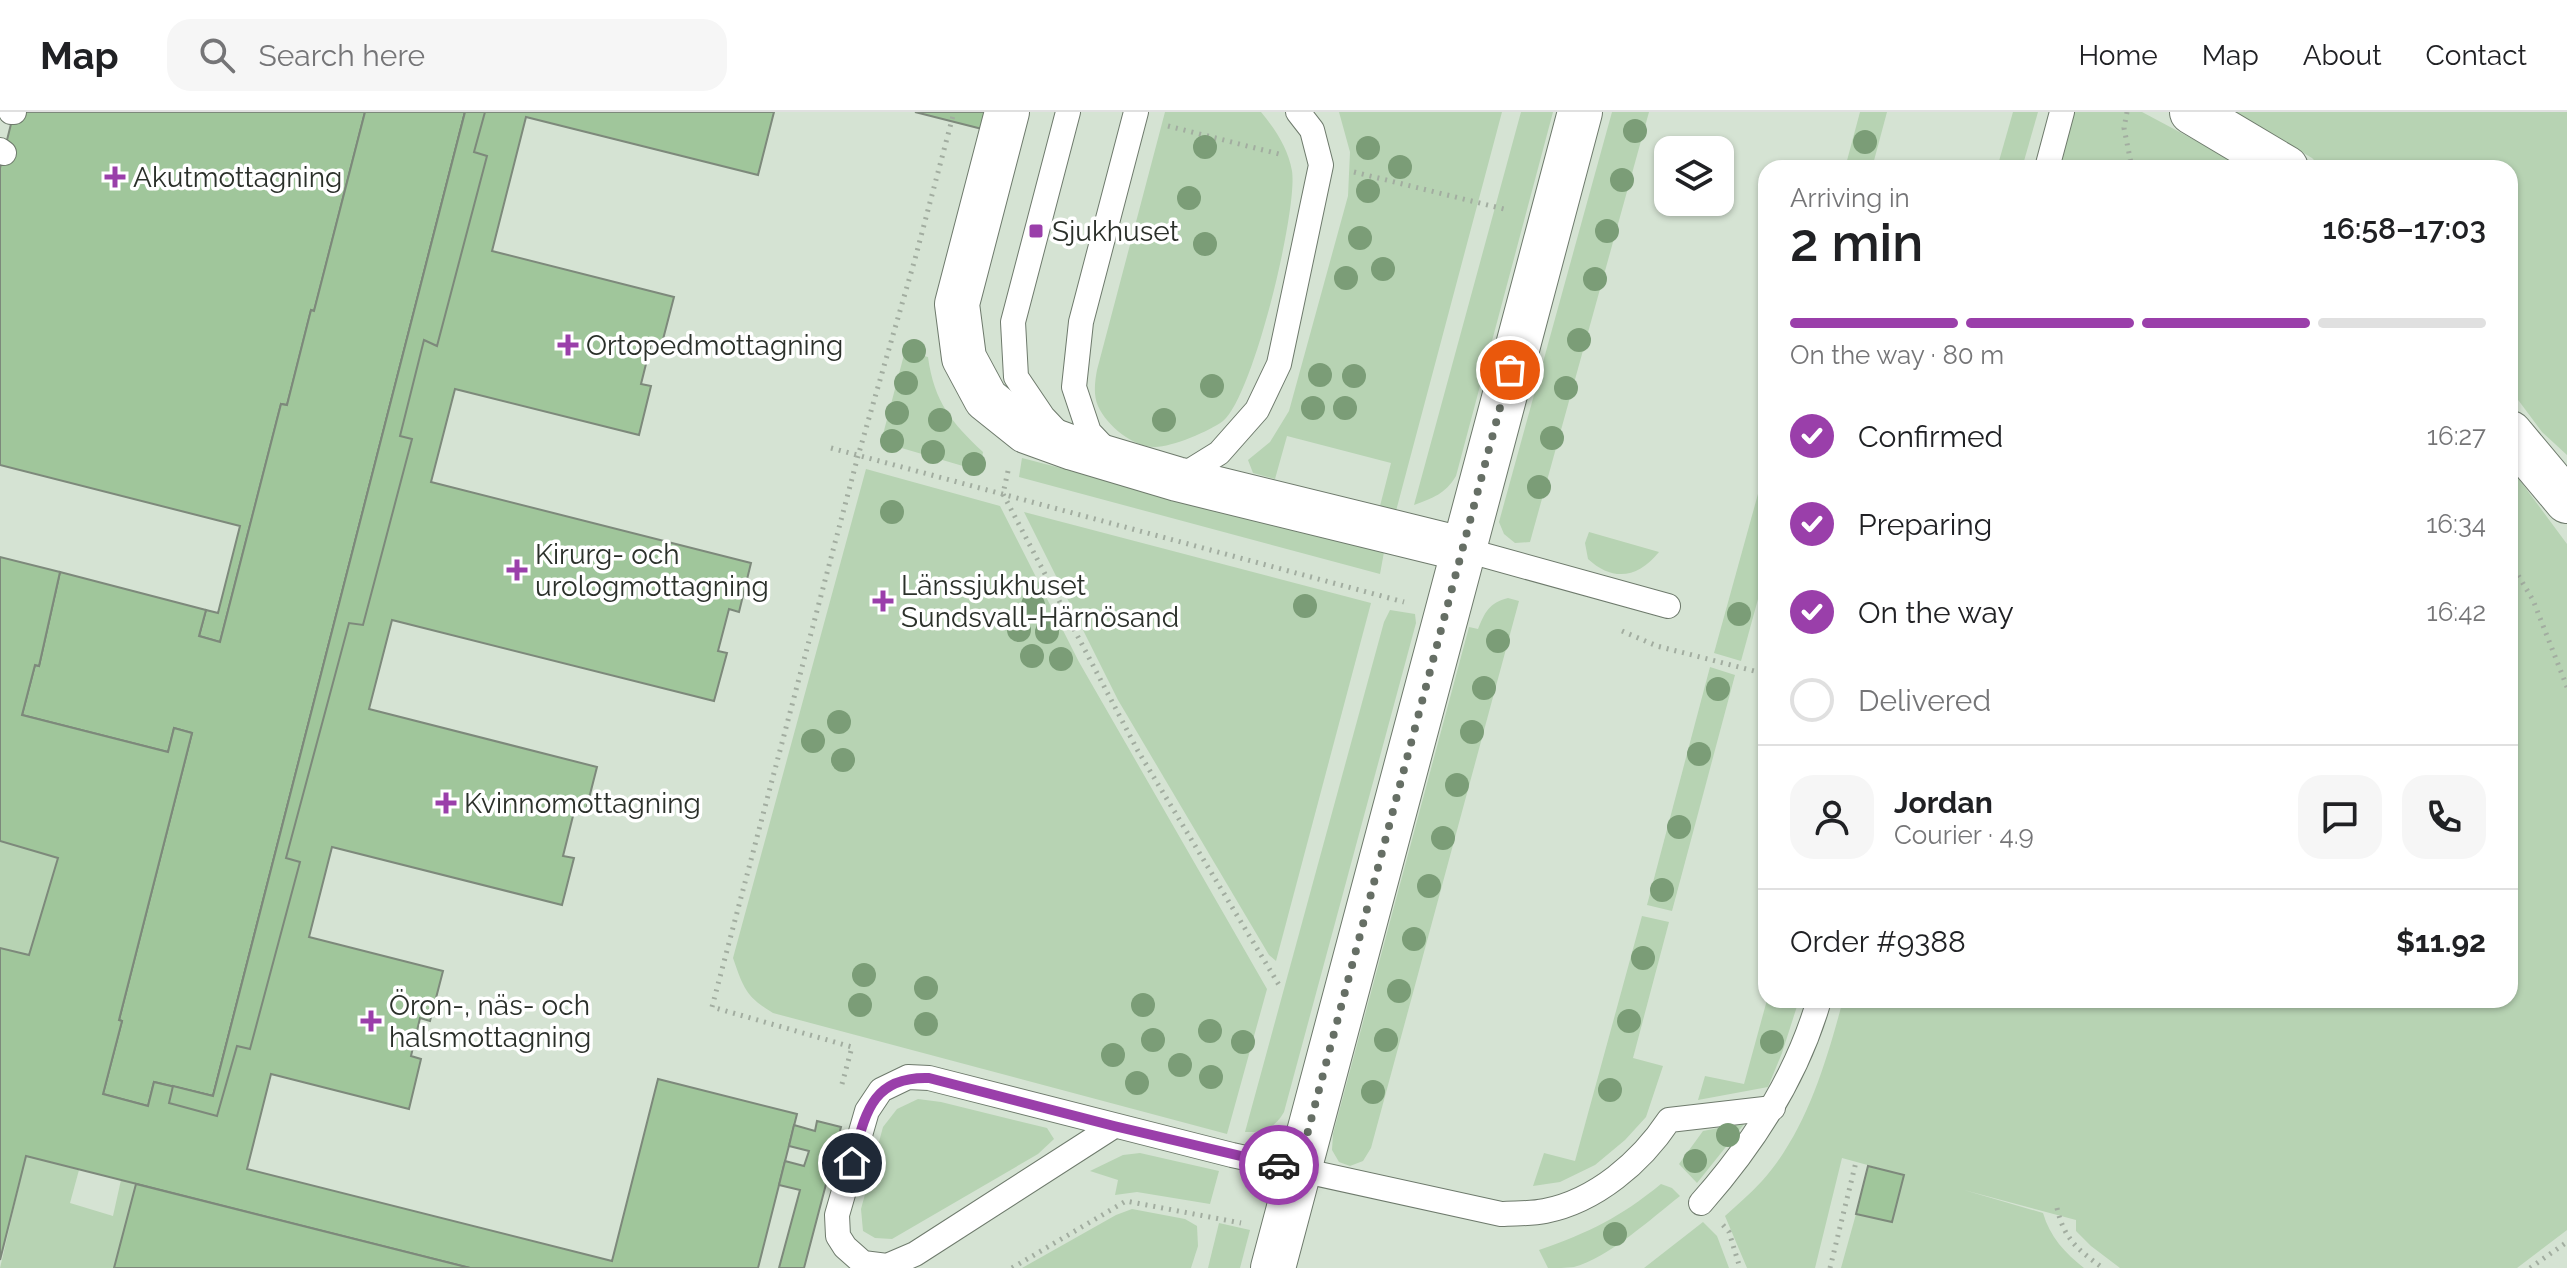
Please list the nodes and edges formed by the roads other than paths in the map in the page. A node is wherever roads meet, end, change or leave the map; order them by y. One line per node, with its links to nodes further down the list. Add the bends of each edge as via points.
1 (1007, 112): 11 (street, via 957,304 964,358 986,399 1026,431)
2 (1068, 112): 11 (lane, via 1013,322 1016,377)
3 (1136, 112): 12 (lane, via 1081,322 1074,387 1089,432)
4 (1298, 112): 13 (lane, via 1312,130 1321,165 1279,364 1257,410 1219,453)
5 (1580, 112): 15 (street)
6 (2062, 112): 8 (lane)
7 (2192, 112): 9 (street)
8 (2049, 160)
9 (2273, 160)
10 (2518, 443): 14 (street)
11 (1073, 448): 12 (street)
12 (1117, 461): 13 (street)
13 (1177, 479): 15 (street)
14 (2567, 501)
15 (1462, 549): 16 (lane); 20 (street)
16 (1668, 606)
17 (1816, 1008): 18 (lane)
18 (1773, 1108): 20 (lane, via 1669,1120 1653,1143 1597,1192 1546,1211 1501,1214); 21 (lane, via 1735,1165)
19 (1114, 1126): 19 (lane, via 915,1254 887,1266 863,1263 838,1236 837,1215 867,1111 881,1090 908,1077); 20 (lane)
20 (1298, 1169): 22 (street)
21 (1701, 1203)
22 (1273, 1268)

